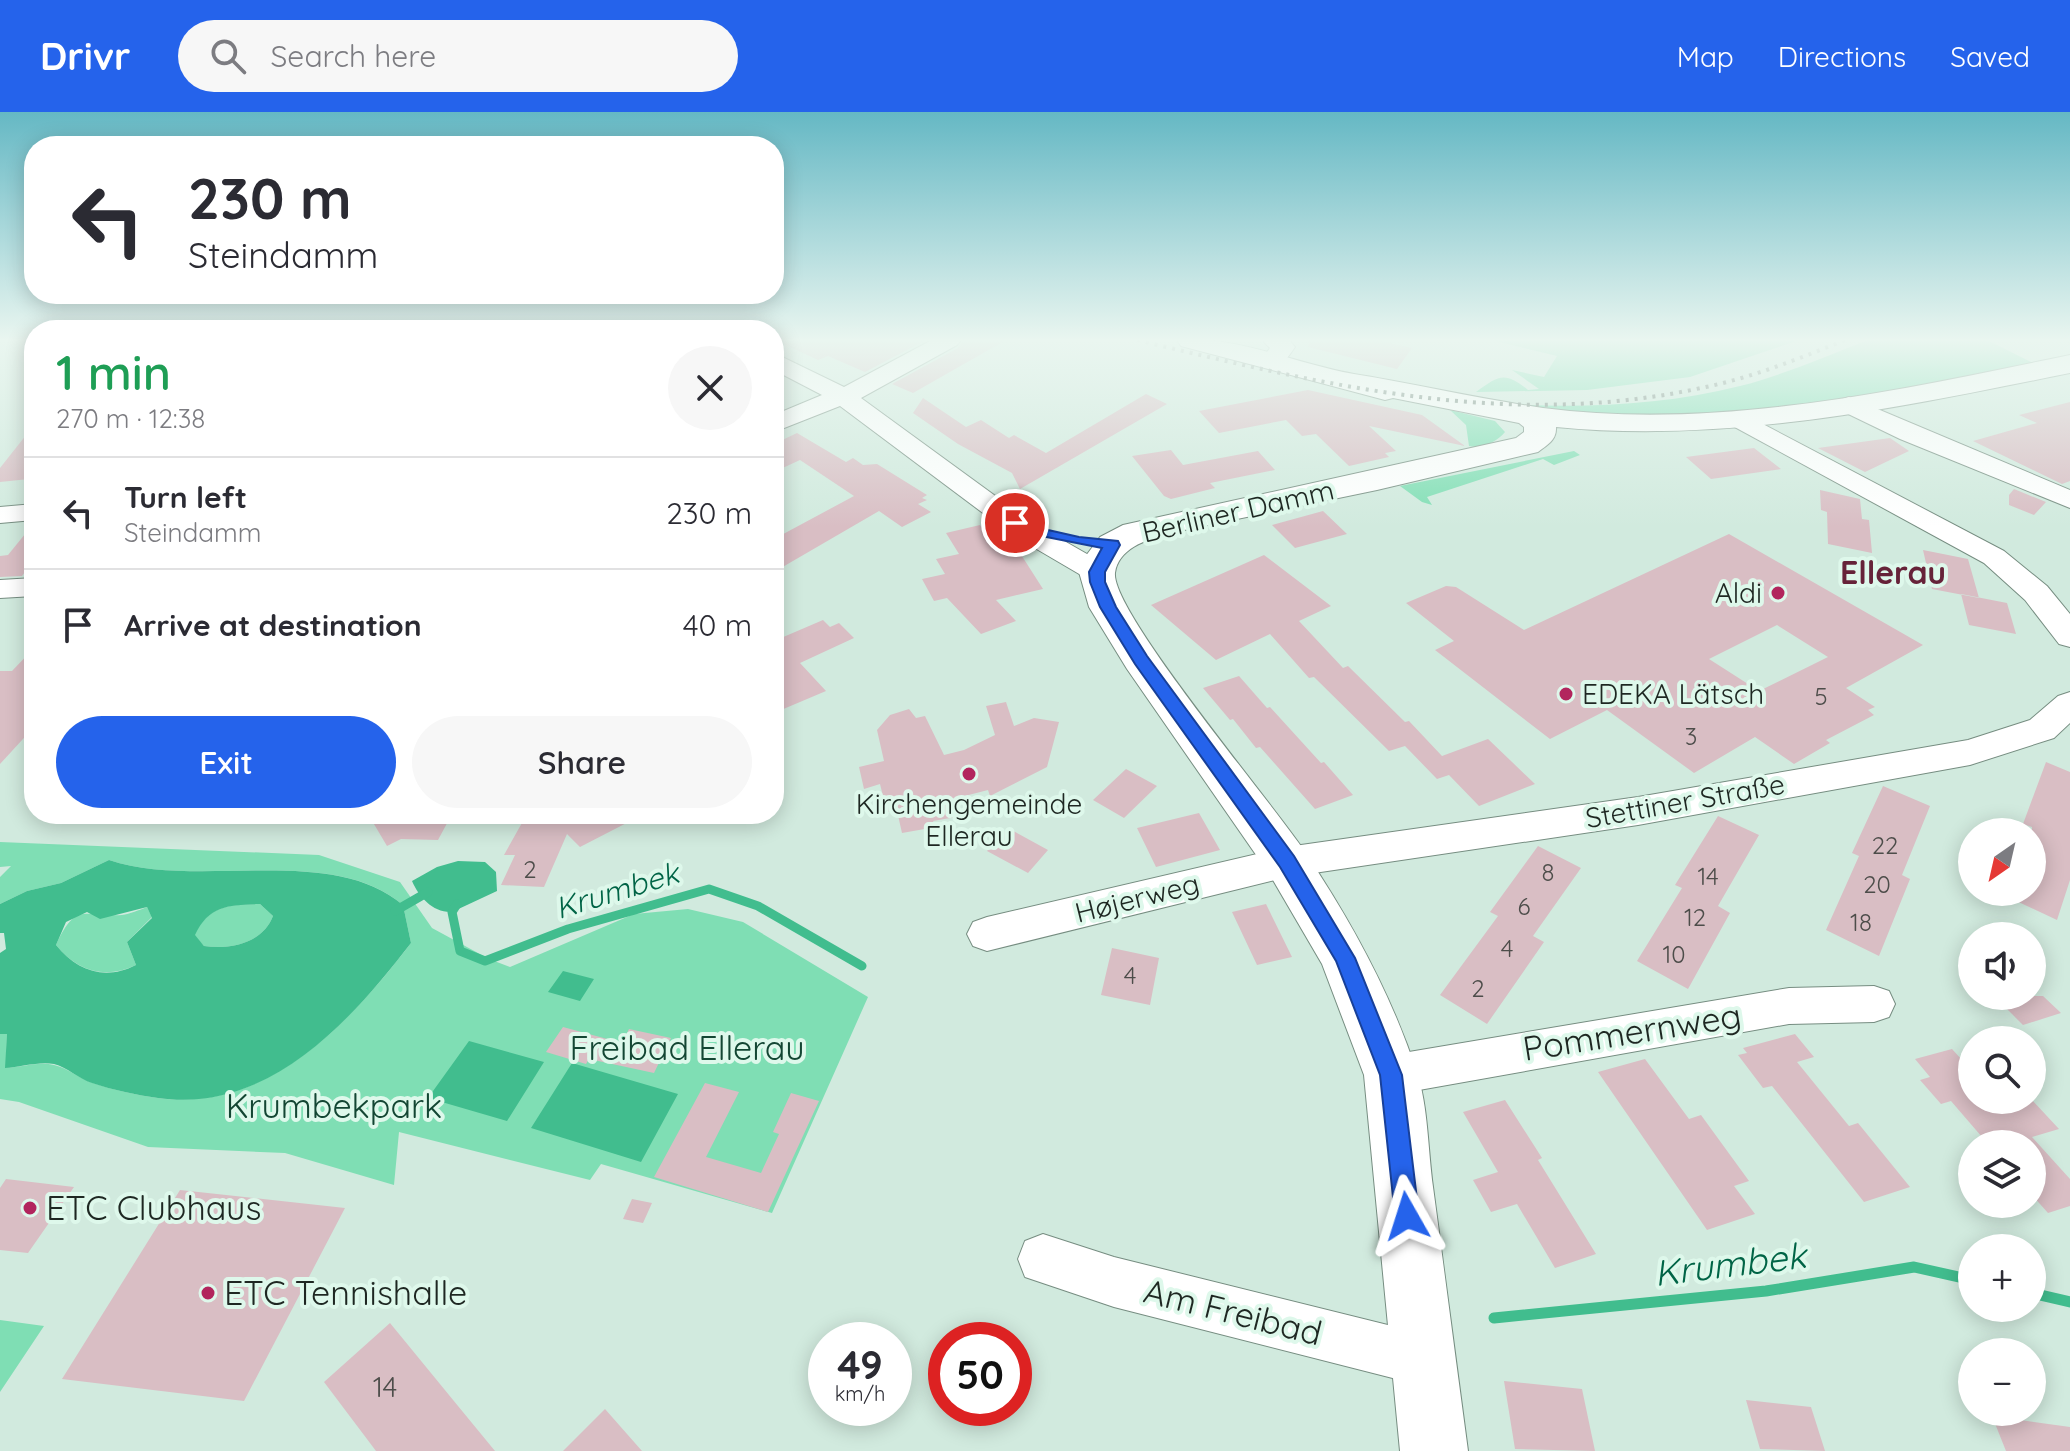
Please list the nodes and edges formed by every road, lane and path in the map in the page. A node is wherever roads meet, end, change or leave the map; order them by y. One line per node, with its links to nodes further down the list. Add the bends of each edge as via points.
1 (830, 402): 7 (street)
2 (851, 402): 14 (street, via 1021,528)
3 (1457, 402): 6 (main road)
4 (1863, 402): 5 (main road)
5 (1849, 405): 8 (main road); 11 (street)
6 (1530, 417): 9 (main road); 10 (main road, Berliner Damm, via 1540,424 1535,440)
7 (784, 420)
8 (1740, 420): 9 (main road); 17 (street, via 1994,557 2029,583)
9 (1603, 422): 10 (main road, via 1552,444)
10 (1495, 453): 14 (main road, Berliner Damm, via 1157,525 1135,532)
11 (2070, 500)
12 (24, 513): 13 (street)
13 (0, 515)
14 (1105, 558): 19 (main road, via 1104,598 1141,660)
15 (24, 588): 16 (street)
16 (0, 589)
17 (2070, 637)
18 (2070, 704): 19 (street, Stettiner Straße, via 2042,729 1970,752 1638,811)
19 (1287, 862): 20 (street, Højerweg); 22 (main road, via 1345,958)
20 (987, 934)
21 (1874, 1004): 22 (street, Pommernweg, via 1789,1006)
22 (1391, 1075): 24 (main road)
23 (1043, 1259): 24 (street, Am Freibad, via 1114,1282)
24 (1423, 1349): 25 (main road)
25 (1434, 1451)

